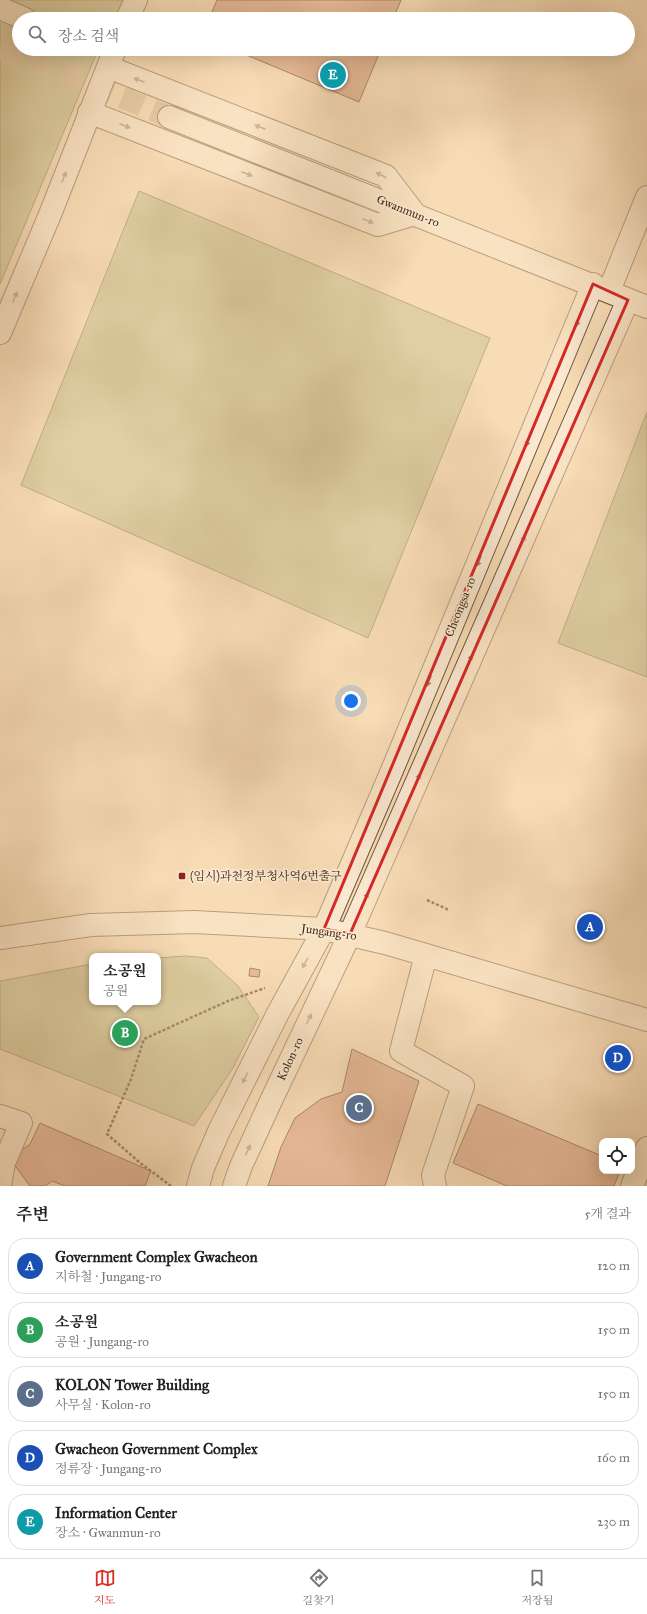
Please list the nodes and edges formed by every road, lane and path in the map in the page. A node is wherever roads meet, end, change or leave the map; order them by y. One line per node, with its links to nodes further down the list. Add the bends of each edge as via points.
1 (136, 0): 3 (street)
2 (0, 8): 4 (street)
3 (131, 12)
4 (12, 13)
5 (107, 56): 7 (street)
6 (109, 56): 10 (street, one-way to 6, via 386,176)
7 (89, 112): 10 (street, one-way to 10, via 378,225); 12 (street, one-way to 7, via 51,212)
8 (169, 117): 10 (street, Gwanmun-ro)
9 (647, 197): 11 (street)
10 (415, 214): 11 (street, Gwanmun-ro)
11 (619, 296): 15 (street, Cheongsa-ro, one-way to 15, via 393,768); 16 (street, one-way to 11)
12 (0, 333)
13 (427, 900): 14 (path)
14 (449, 910)
15 (324, 929): 16 (street, Jungang-ro); 17 (street, Jungang-ro, via 194,922 91,925); 25 (street, Cheongsa-ro, one-way to 25, via 277,1015 219,1131)
16 (350, 934): 18 (street, Jungang-ro); 26 (street, Kolon-ro, one-way to 16, via 241,1166)
17 (0, 938)
18 (426, 955): 20 (street, Jungang-ro); 27 (street, via 401,1051 463,1086 433,1175)
19 (265, 988): 24 (path, via 228,1000 144,1039 131,1079 107,1134)
20 (647, 1020)
21 (0, 1116): 23 (street, via 21,1123 4,1162)
22 (647, 1148): 28 (street)
23 (0, 1186)
24 (171, 1186)
25 (198, 1186)
26 (234, 1186)
27 (435, 1186)
28 (632, 1186)

